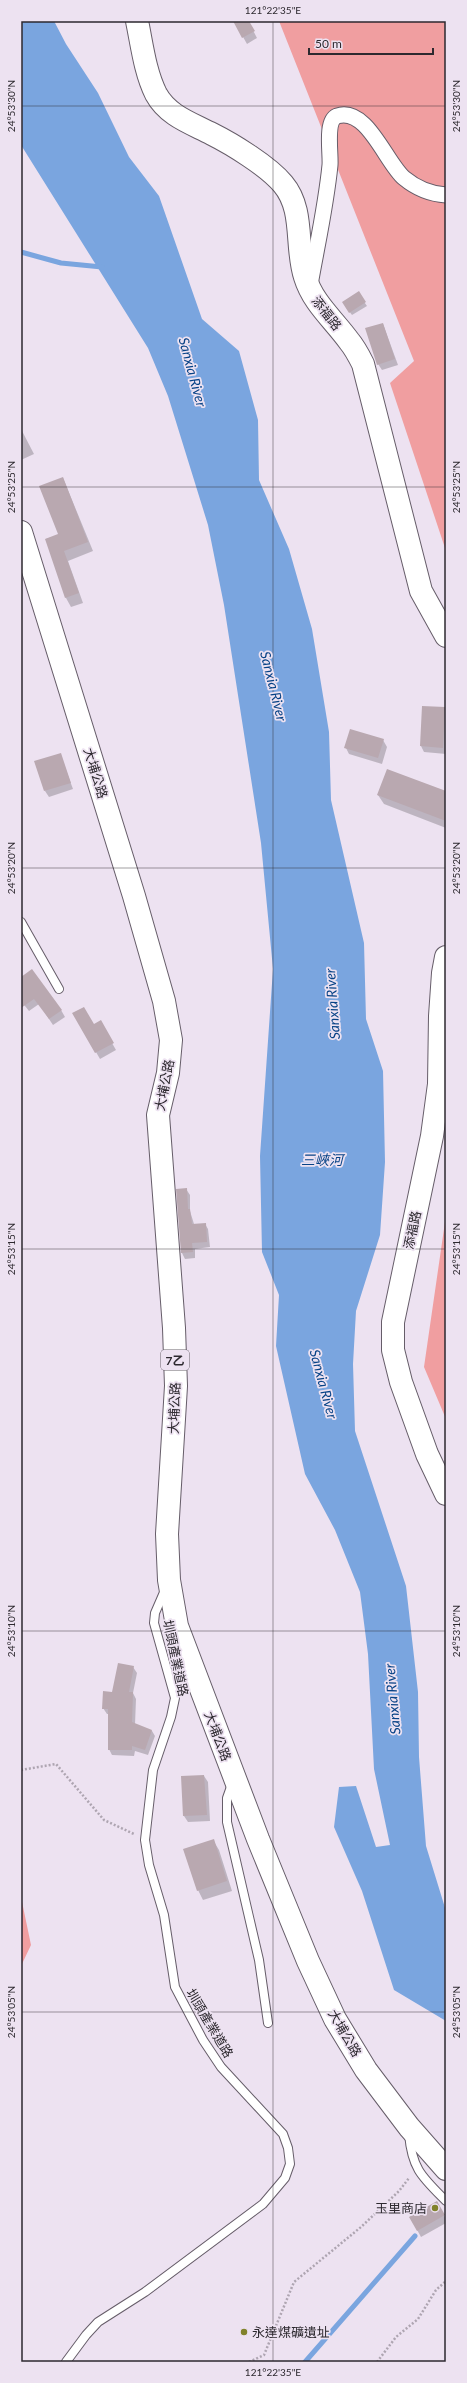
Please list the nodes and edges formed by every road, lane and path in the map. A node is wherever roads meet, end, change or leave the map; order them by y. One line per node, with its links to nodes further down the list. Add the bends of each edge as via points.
1 (137, 21): 3 (main road, 添福路, via 148,73 156,94 169,110 184,121 213,134 259,164 283,184 292,198 298,222 304,276)
2 (446, 196): 3 (street, via 417,187 404,178 375,137 357,118 345,114 335,117 330,124 330,162 324,218)
3 (309, 288): 5 (main road, 添福路, via 314,299 350,341 364,364 421,591)
4 (21, 532): 10 (main road, 大埔公路 / 7乙, via 134,896 164,1001 171,1040 168,1073 158,1115 176,1386 167,1534)
5 (446, 636)
6 (21, 922): 8 (lane)
7 (446, 957): 9 (main road, 添福路, via 440,1016 439,1084 432,1136 393,1322 393,1350 401,1382 427,1454)
8 (59, 989)
9 (446, 1494)
10 (169, 1580): 12 (main road, 大埔公路 / 7乙, via 177,1626); 13 (lane, 圳頭產業道路, via 155,1613 154,1623 175,1703 153,1770)
11 (21, 1770): 13 (path, via 56,1764 104,1820)
12 (234, 1778): 14 (lane, via 226,1798 226,1822 259,1960); 15 (main road, 大埔公路 / 7乙, via 308,1961 335,2018 366,2070)
13 (145, 1840): 20 (lane, 圳頭產業道路, via 149,1865 164,1915 175,1987 221,2067 283,2134 290,2164 285,2178 263,2204 145,2292 98,2322)
14 (268, 2023)
15 (408, 2128): 16 (main road, 大埔公路 / 7乙); 18 (lane, via 410,2150 421,2176)
16 (446, 2169)
17 (412, 2174): 21 (path, via 399,2192 362,2227 294,2282 264,2355)
18 (446, 2201)
19 (446, 2281): 22 (path, via 436,2290 418,2319 396,2337)
20 (66, 2362)
21 (249, 2362)
22 (377, 2362)

